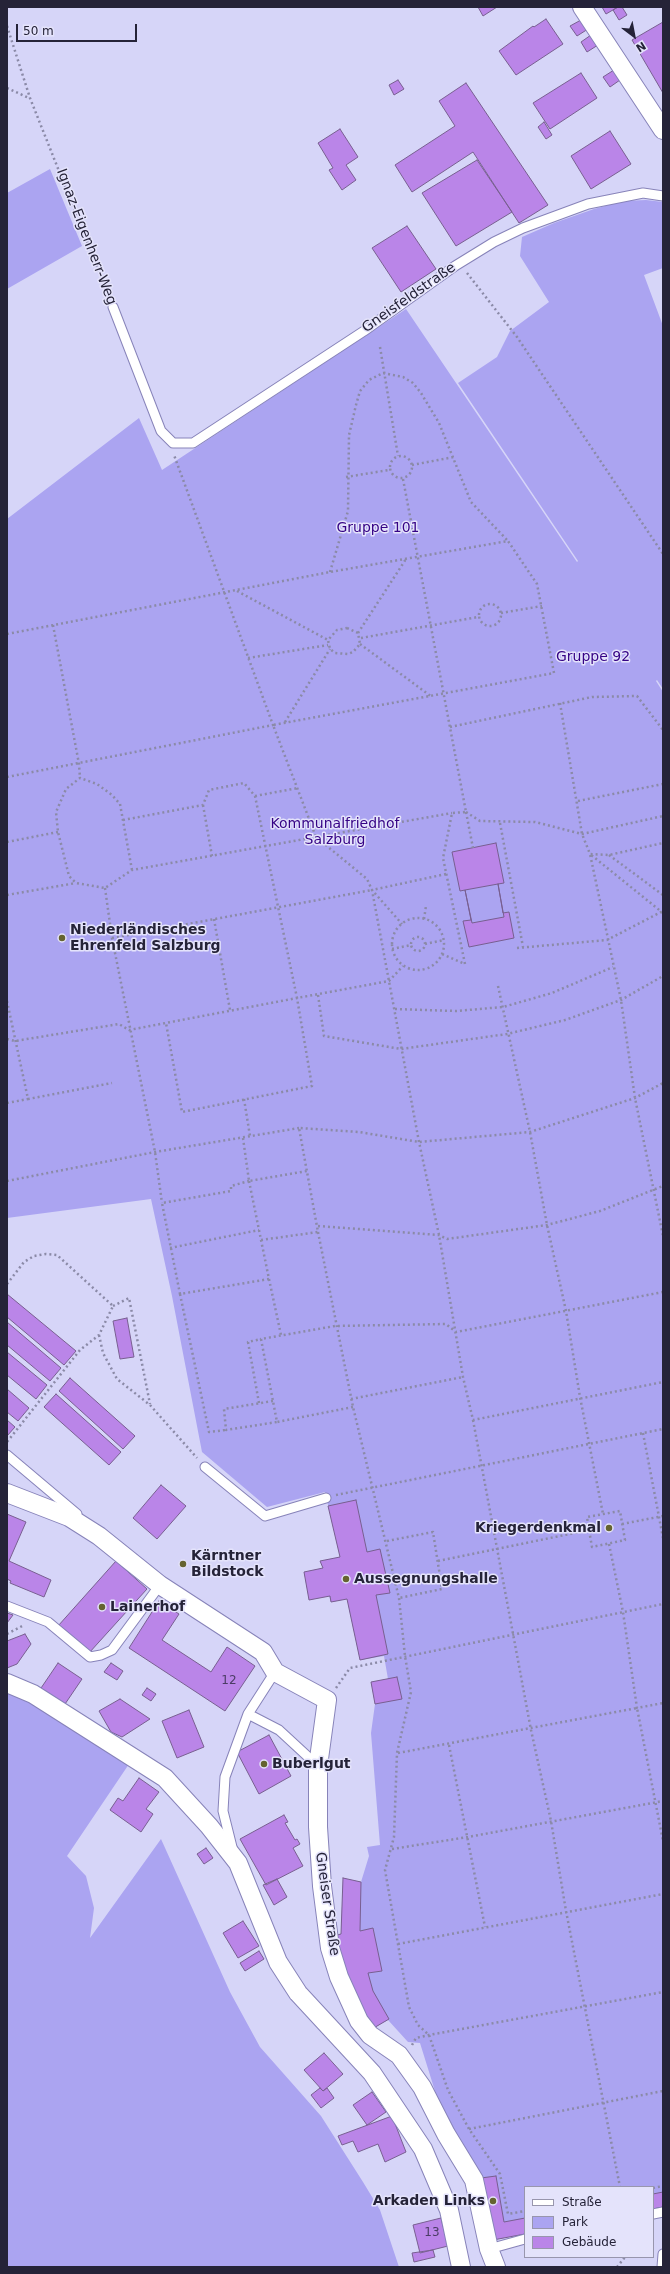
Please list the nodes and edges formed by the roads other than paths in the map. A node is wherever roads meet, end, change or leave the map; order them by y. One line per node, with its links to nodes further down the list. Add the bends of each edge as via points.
1 (582, 7): 2 (street)
2 (663, 130)
3 (663, 196): 5 (lane, Gneisfeldstraße, via 643,193 588,204 523,228 494,242 193,443)
4 (113, 307): 5 (lane, Ignaz-Eigenherr-Weg, via 161,431)
5 (173, 443)
6 (7, 1455): 10 (lane)
7 (205, 1467): 9 (lane, via 265,1516)
8 (7, 1493): 10 (street, via 69,1517)
9 (326, 1498)
10 (125, 1556): 11 (street)
11 (160, 1585): 12 (lane, via 112,1650 90,1657 48,1622); 13 (street, via 262,1652)
12 (7, 1606)
13 (275, 1672): 15 (lane); 16 (street, Gneiser Straße, via 327,1700)
14 (7, 1684): 17 (street, via 33,1694 165,1778 209,1826)
15 (248, 1714): 16 (lane, via 279,1730); 17 (lane, via 225,1777 223,1811 228,1839)
16 (318, 1766): 19 (street, Gneiser Straße, via 318,1827 322,1886 330,1948 339,1976 354,2013 364,2028 399,2055 422,2087 474,2180)
17 (238, 1863): 21 (street, via 278,1962 298,1993 372,2073 423,2149 449,2210)
18 (524, 2239): 19 (lane)
19 (489, 2249): 22 (street, Gneiser Straße)
20 (663, 2254): 23 (lane)
21 (461, 2267)
22 (496, 2267)
23 (662, 2267)

